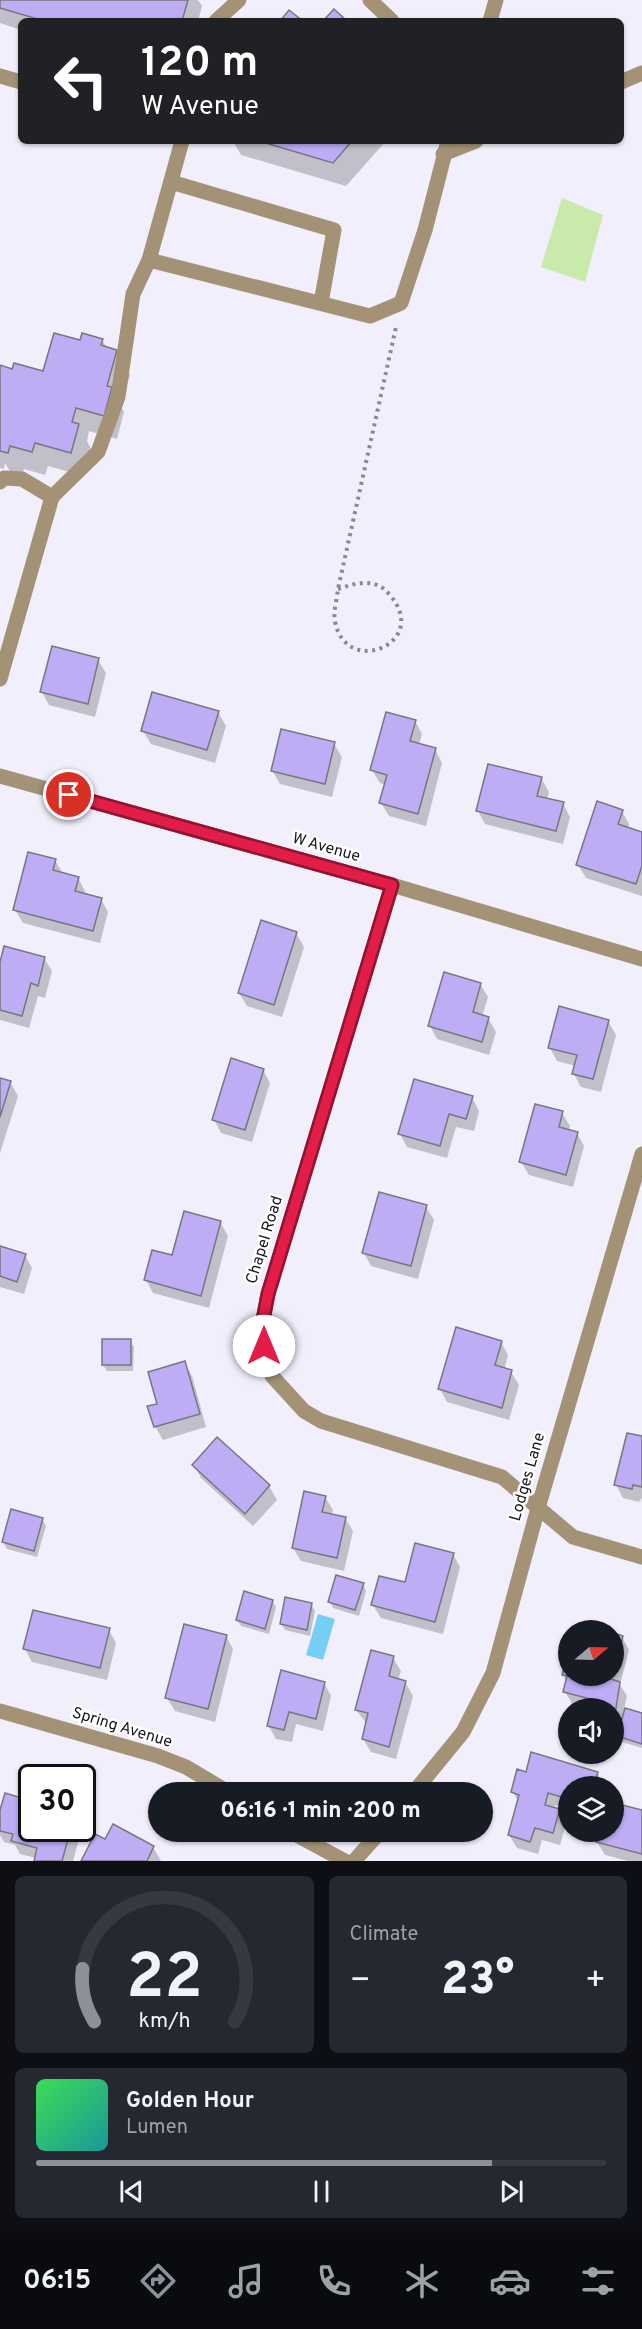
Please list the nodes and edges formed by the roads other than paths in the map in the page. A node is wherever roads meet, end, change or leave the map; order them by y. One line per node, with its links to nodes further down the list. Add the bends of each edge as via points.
1 (238, 0): 4 (street)
2 (370, 0): 5 (street)
3 (496, 0): 6 (street)
4 (219, 18)
5 (389, 18)
6 (491, 18)
7 (642, 73): 10 (street)
8 (0, 76): 9 (street)
9 (18, 81)
10 (624, 81)
11 (181, 144): 14 (street)
12 (463, 144): 13 (street)
13 (446, 148): 16 (street, via 401,303 370,316)
14 (171, 182): 15 (street); 16 (street, via 334,230)
15 (149, 260): 16 (street); 18 (street, via 132,294 118,397 98,452)
16 (321, 303)
17 (0, 482): 18 (street, via 4,478 22,479)
18 (52, 498): 19 (street)
19 (0, 676)
20 (0, 776): 21 (street, W Avenue)
21 (392, 885): 22 (street, W Avenue); 24 (street, Chapel Road, via 268,1294 264,1346 272,1376 288,1397 321,1421 502,1477)
22 (642, 959)
23 (642, 1154): 24 (street, Lodges Lane)
24 (538, 1508): 25 (street, Chapel Road, via 573,1537); 28 (street, Lodges Lane, via 493,1673 464,1732)
25 (642, 1557)
26 (0, 1711): 27 (street, Spring Avenue, via 158,1756)
27 (211, 1782)
28 (422, 1782)
29 (310, 1842): 31 (street)
30 (371, 1842): 32 (street)
31 (345, 1861)
32 (354, 1861)

